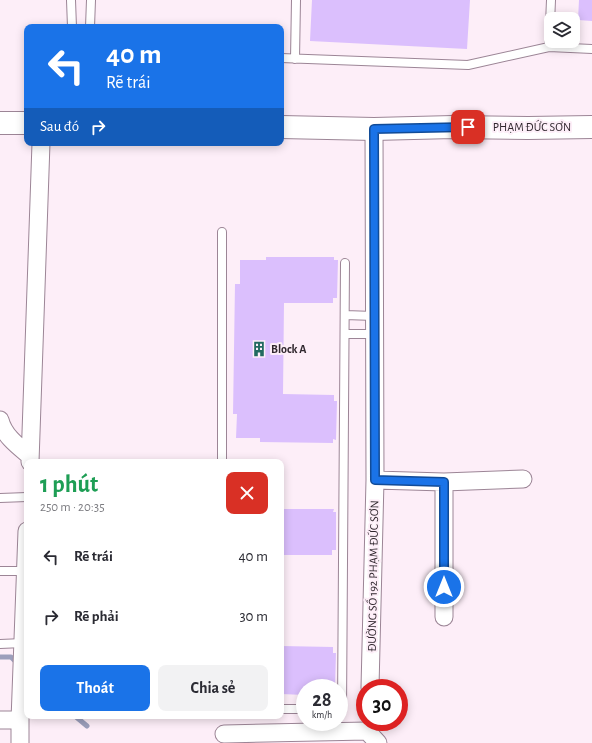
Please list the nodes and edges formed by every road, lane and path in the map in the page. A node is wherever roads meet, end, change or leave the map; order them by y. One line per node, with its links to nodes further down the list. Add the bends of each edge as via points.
1 (71, 0): 6 (lane)
2 (91, 0): 7 (lane)
3 (296, 0): 12 (lane)
4 (551, 0): 5 (lane)
5 (550, 12)
6 (72, 24)
7 (90, 24)
8 (544, 48): 12 (lane, via 468,65)
9 (570, 48): 10 (lane)
10 (592, 49)
11 (284, 58): 12 (lane)
12 (295, 59)
13 (0, 123): 14 (street)
14 (24, 123)
15 (284, 127): 17 (street, PHẠM ĐỨC SƠN)
16 (592, 127): 17 (street, PHẠM ĐỨC SƠN)
17 (374, 129): 22 (street, ĐƯỜNG SỐ 192 PHẠM ĐỨC SƠN)
18 (41, 146): 26 (street)
19 (222, 232): 27 (lane)
20 (345, 263): 21 (lane)
21 (345, 315): 22 (lane); 23 (lane)
22 (374, 316): 24 (street, ĐƯỜNG SỐ 192 PHẠM ĐỨC SƠN)
23 (345, 334): 24 (lane); 39 (lane)
24 (374, 334): 29 (street, ĐƯỜNG SỐ 192 PHẠM ĐỨC SƠN)
25 (0, 420): 26 (street, via 10,438)
26 (30, 459)
27 (222, 459)
28 (524, 479): 30 (street)
29 (375, 480): 30 (street); 40 (street, ĐƯỜNG SỐ 192 PHẠM ĐỨC SƠN)
30 (444, 482): 35 (street)
31 (24, 497): 32 (lane)
32 (0, 498)
33 (0, 571): 34 (lane)
34 (24, 571)
35 (444, 618)
36 (24, 619): 37 (street)
37 (23, 643): 38 (lane); 44 (street)
38 (0, 644)
39 (342, 679)
40 (370, 679)
41 (284, 709): 42 (lane)
42 (296, 710)
43 (0, 720): 44 (street)
44 (20, 720): 47 (street)
45 (372, 733): 46 (street, via 367,731)
46 (224, 734)
47 (20, 743)

